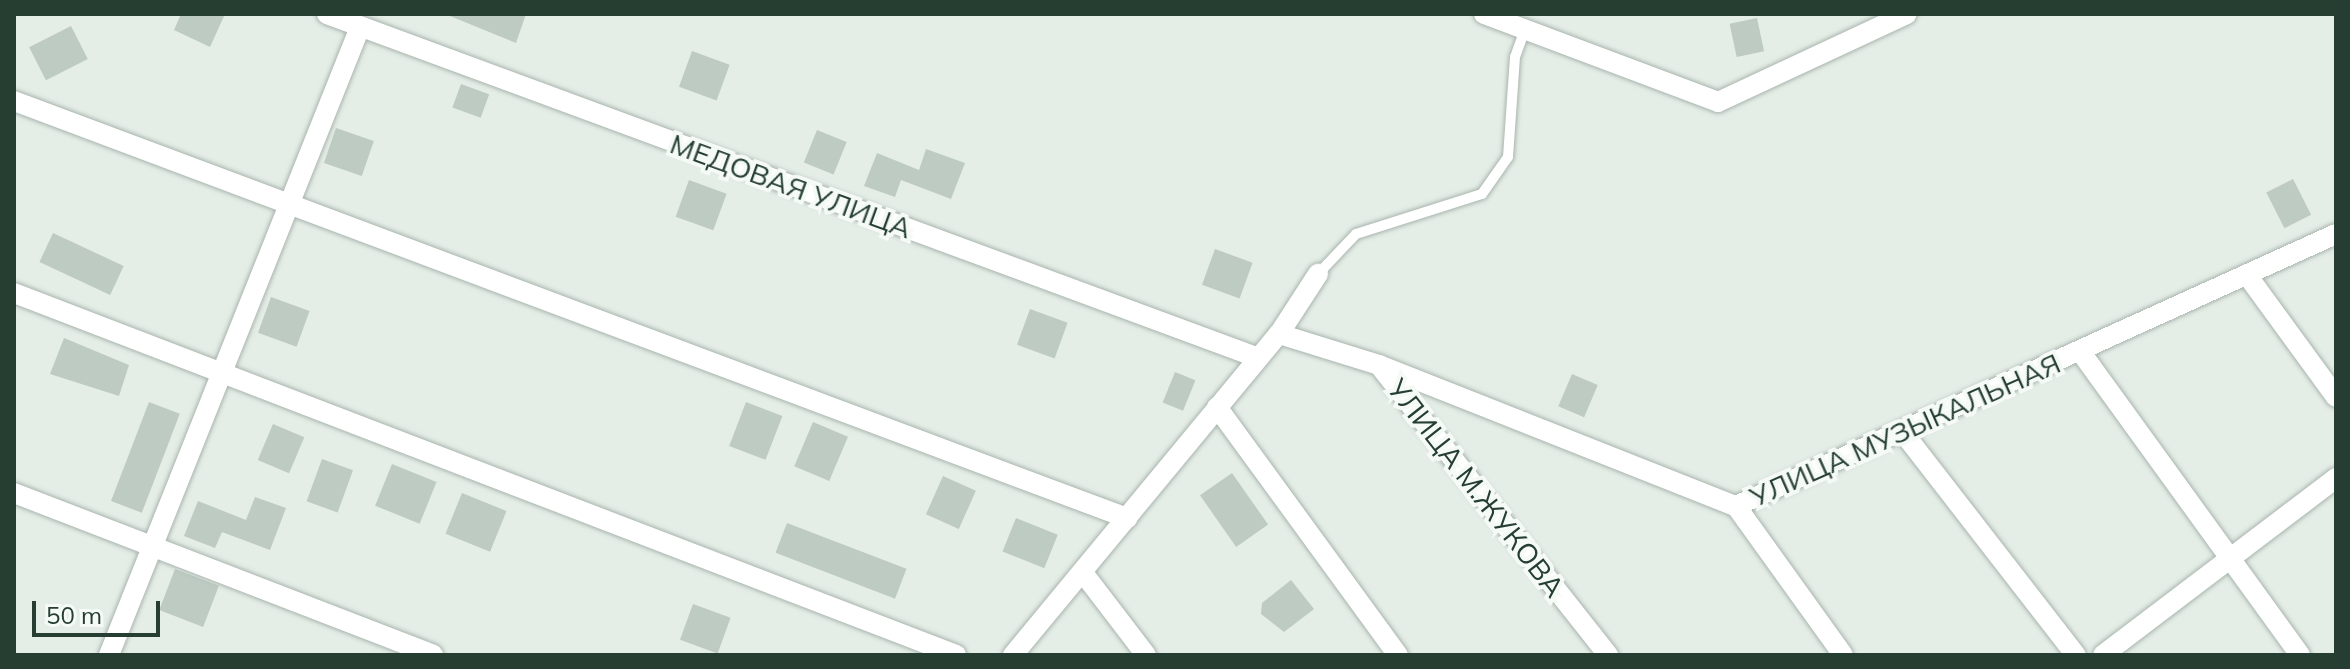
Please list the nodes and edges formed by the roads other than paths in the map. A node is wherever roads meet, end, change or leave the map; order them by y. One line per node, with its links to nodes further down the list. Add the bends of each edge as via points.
1 (327, 14): 6 (street, МЕДОВАЯ УЛИЦА)
2 (1484, 14): 4 (street)
3 (1907, 14): 5 (street)
4 (1531, 22): 5 (street, via 1718,102); 10 (lane, via 1515,57 1508,157 1482,194 1356,234)
5 (1856, 24)
6 (360, 27): 8 (street); 15 (street, МЕДОВАЯ УЛИЦА)
7 (14, 101): 8 (street)
8 (290, 206): 17 (street); 24 (street)
9 (2336, 234): 11 (street, УЛИЦА МУЗЫКАЛЬНАЯ)
10 (1318, 274): 13 (street)
11 (2247, 275): 14 (street, УЛИЦА МУЗЫКАЛЬНАЯ); 18 (street)
12 (14, 293): 17 (street)
13 (1279, 334): 15 (street); 16 (street, УЛИЦА М.ЖУКОВА)
14 (2080, 351): 20 (street, УЛИЦА МУЗЫКАЛЬНАЯ); 26 (street)
15 (1256, 357): 19 (street)
16 (1379, 365): 23 (street, УЛИЦА МУЗЫКАЛЬНАЯ); 34 (street, УЛИЦА М.ЖУКОВА)
17 (223, 373): 25 (street); 30 (street)
18 (2336, 397)
19 (1217, 407): 24 (street); 33 (street)
20 (1902, 431): 23 (street, УЛИЦА МУЗЫКАЛЬНАЯ); 36 (street)
21 (2336, 478): 26 (street)
22 (14, 493): 25 (street)
23 (1736, 506): 35 (street)
24 (1127, 518): 27 (street)
25 (153, 548): 28 (street); 29 (street)
26 (2229, 560): 37 (street); 38 (street)
27 (1084, 574): 31 (street); 32 (street)
28 (109, 655)
29 (433, 655)
30 (956, 655)
31 (1013, 655)
32 (1146, 655)
33 (1398, 655)
34 (1608, 655)
35 (1843, 655)
36 (2076, 655)
37 (2103, 655)
38 (2300, 655)

